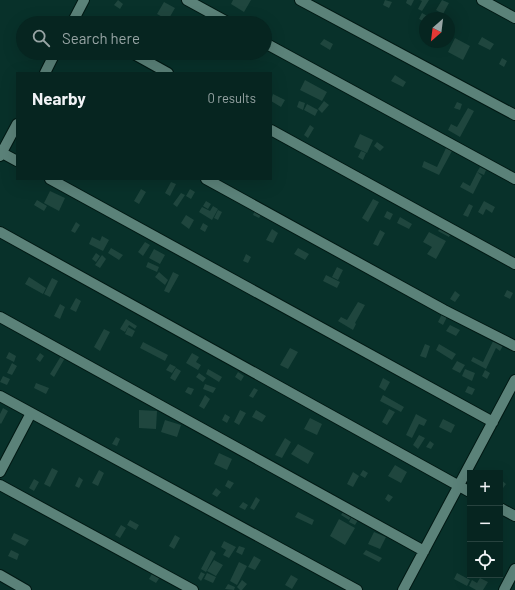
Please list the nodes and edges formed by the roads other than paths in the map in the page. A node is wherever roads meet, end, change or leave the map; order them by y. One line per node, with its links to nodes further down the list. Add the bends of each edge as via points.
1 (84, 0): 5 (street)
2 (187, 0): 6 (street)
3 (300, 0): 13 (street)
4 (482, 0): 7 (street)
5 (77, 16)
6 (216, 16)
7 (515, 18)
8 (272, 47): 18 (street)
9 (52, 60): 11 (street)
10 (145, 60): 12 (street)
11 (46, 72)
12 (166, 72)
13 (515, 115)
14 (16, 126): 16 (street)
15 (272, 131): 22 (street)
16 (1, 154): 17 (street)
17 (16, 161)
18 (515, 179)
19 (52, 180): 28 (street)
20 (208, 180): 24 (street, via 444,310)
21 (0, 232): 31 (street)
22 (515, 264)
23 (0, 317): 35 (street)
24 (515, 346)
25 (515, 380): 28 (street)
26 (0, 396): 27 (street)
27 (31, 413): 29 (street); 40 (street)
28 (493, 422): 31 (street)
29 (0, 472)
30 (0, 485): 39 (street)
31 (458, 486): 32 (street); 35 (street)
32 (467, 490)
33 (503, 510): 34 (street)
34 (515, 516)
35 (424, 551): 41 (street)
36 (515, 569): 42 (street)
37 (0, 576): 38 (street)
38 (26, 590)
39 (194, 590)
40 (357, 590)
41 (403, 590)
42 (504, 590)

